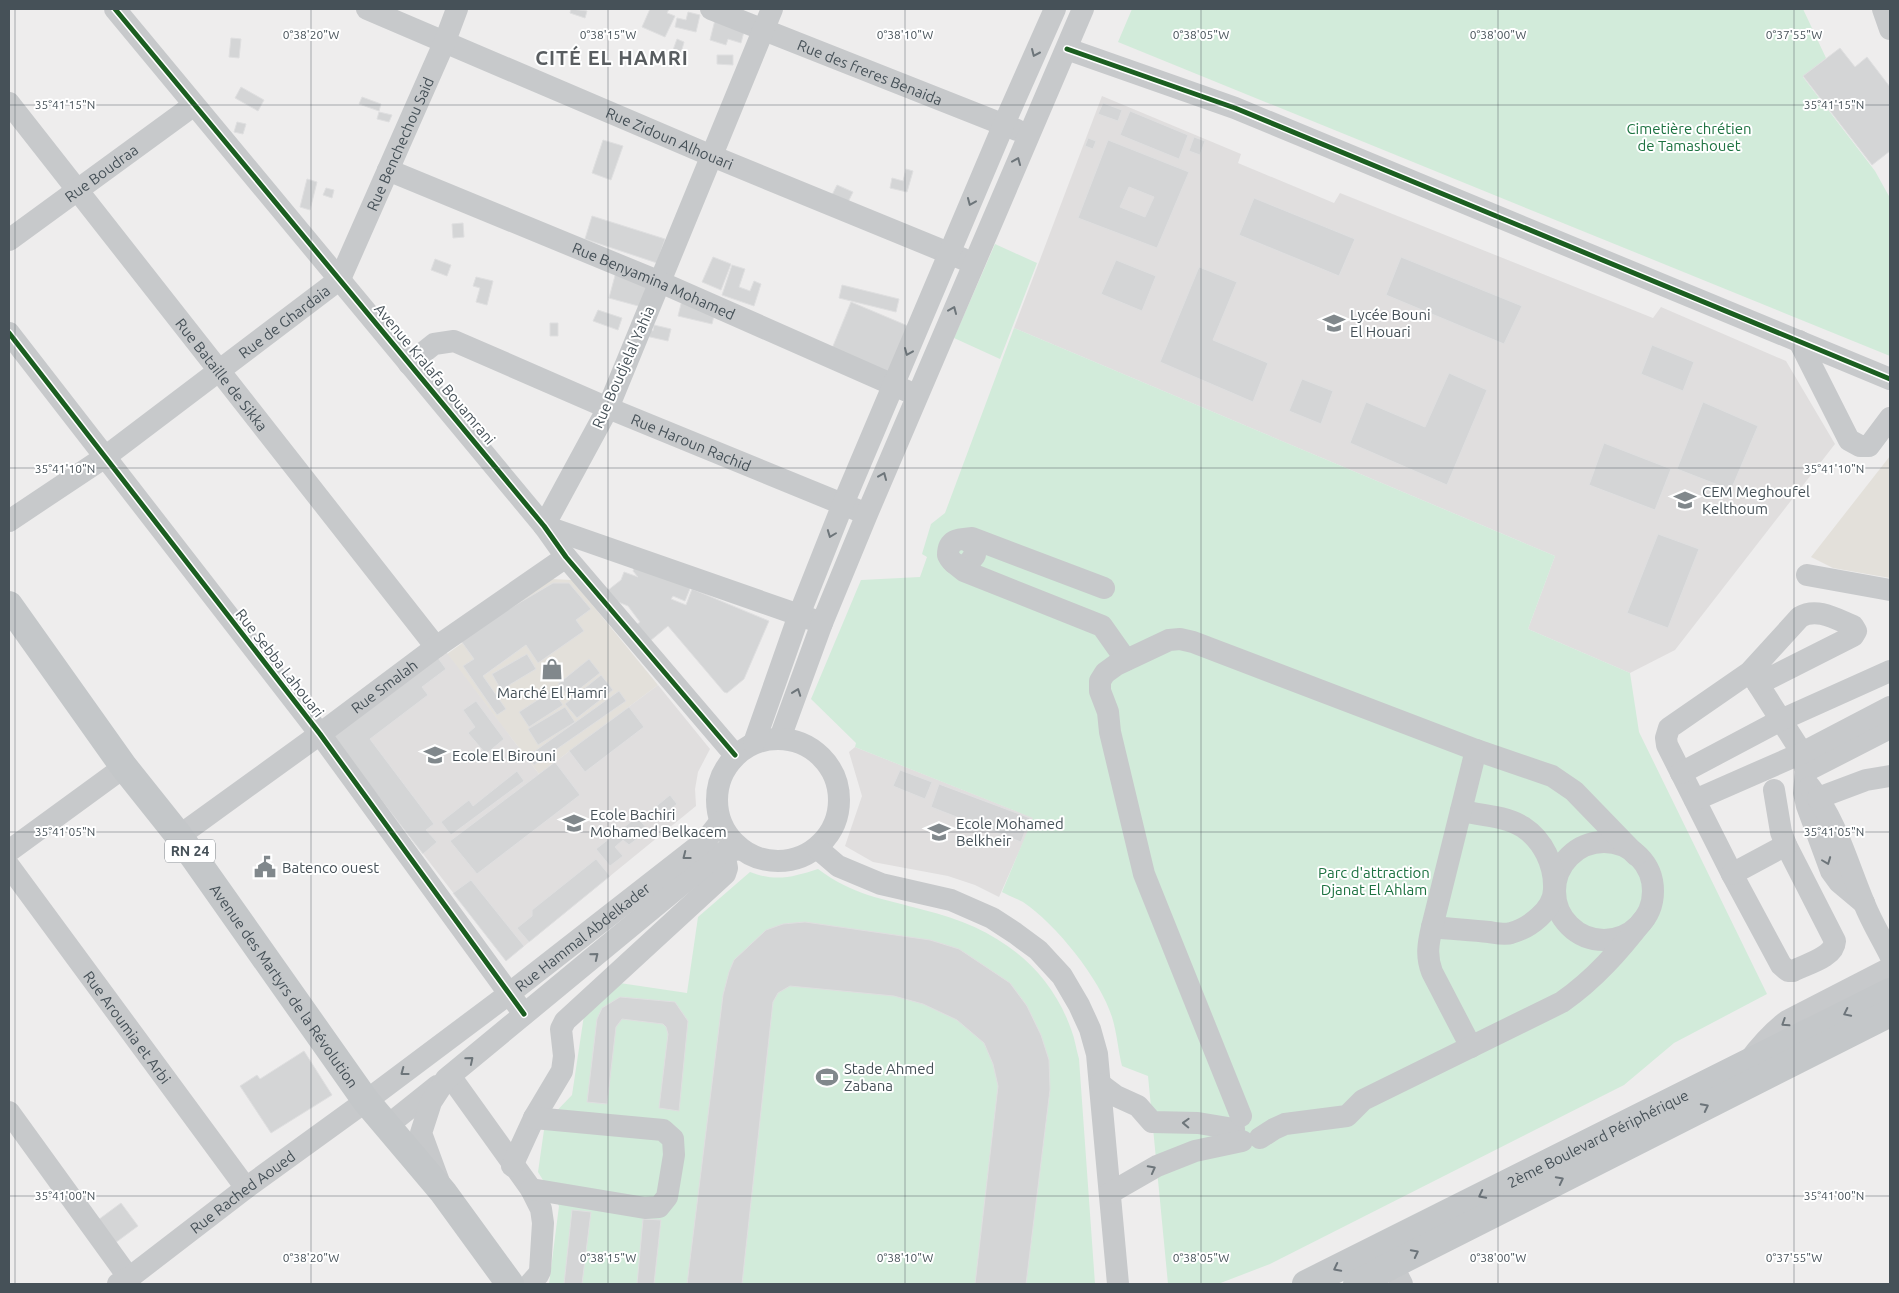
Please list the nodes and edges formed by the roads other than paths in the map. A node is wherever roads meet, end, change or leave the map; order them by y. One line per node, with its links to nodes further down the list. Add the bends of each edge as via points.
1 (367, 9): 11 (street, Rue Zidoun Alhouari)
2 (457, 9): 11 (street, Rue Benchechou Said)
3 (711, 9): 10 (street, Rue des freres Benaida)
4 (772, 9): 10 (street, Rue Boudjelal Yahia)
5 (1055, 9): 15 (street, one-way to 15)
6 (1083, 9): 12 (street)
7 (1883, 9): 9 (street)
8 (122, 12): 14 (street, Avenue Kralafa Bouamrani)
9 (1890, 29)
10 (763, 31): 15 (street, Rue des freres Benaida); 17 (street, Rue Boudjelal Yahia)
11 (444, 41): 17 (street, Rue Zidoun Alhouari); 18 (street, Rue Benchechou Said)
12 (1067, 49): 16 (street); 26 (street, via 1235,108)
13 (9, 103): 19 (street, Rue Bataille de Sikka)
14 (194, 105): 19 (street, Rue Boudraa); 23 (street, Avenue Kralafa Bouamrani)
15 (1004, 124): 16 (street, Rue des freres Benaida); 21 (street, one-way to 21)
16 (1029, 134): 22 (street, one-way to 16)
17 (712, 156): 21 (street, Rue Zidoun Alhouari); 24 (street, Rue Boudjelal Yahia)
18 (388, 170): 23 (street, Rue Benchechou Said); 24 (street, Rue Benyamina Mohamed)
19 (78, 189): 20 (street, Rue Boudraa); 28 (street, Rue Bataille de Sikka)
20 (9, 240)
21 (949, 253): 22 (street, Rue Zidoun Alhouari); 30 (street, one-way to 30)
22 (973, 263): 31 (street, one-way to 22)
23 (340, 279): 27 (street, Avenue Kralafa Bouamrani); 28 (street, Rue de Ghardaia)
24 (660, 282): 30 (street, Rue Benyamina Mohamed); 32 (street, Rue Boudjelal Yahia)
25 (9, 333): 34 (street, Rue Sebba Lahouari)
26 (1799, 341): 29 (street); 33 (street, via 1849,440 1860,446 1869,446)
27 (410, 364): 32 (street, Rue Haroun Rachid, via 434,344 454,341); 38 (street, Avenue Kralafa Bouamrani)
28 (218, 371): 34 (street, Rue de Ghardaia); 48 (street, Rue Bataille de Sikka)
29 (1890, 379)
30 (894, 386): 31 (street, Rue Benyamina Mohamed); 35 (street)
31 (918, 395): 36 (street, one-way to 31)
32 (608, 408): 35 (street, Rue Haroun Rachid); 38 (street, Rue Boudjelal Yahia)
33 (1890, 418)
34 (105, 457): 37 (street, Rue de Ghardaia); 55 (street, Rue Sebba Lahouari)
35 (843, 504): 36 (street, Rue Haroun Rachid); 46 (street, one-way to 46)
36 (866, 514): 47 (street)
37 (9, 521)
38 (544, 526): 39 (street, Avenue Kralafa Bouamrani); 46 (street)
39 (566, 557): 48 (street, Rue Smalah); 57 (street, Avenue Kralafa Bouamrani)
40 (1808, 575): 41 (street)
41 (1832, 580): 43 (street); 45 (street)
42 (1104, 588): 49 (street, via 972,538 956,539 949,546 948,555 964,571 1102,626)
43 (1890, 590)
44 (9, 605): 59 (main road, Avenue des Martyrs de la Révolution / RN 24)
45 (1822, 614): 51 (street, via 1812,612 1800,617); 51 (street, via 1853,626 1856,631 1853,636)
46 (800, 615): 47 (street); 57 (street)
47 (822, 623): 56 (street, one-way to 47)
48 (436, 648): 55 (street, Rue Smalah)
49 (1126, 660): 58 (street, via 1169,640 1194,642); 93 (street, via 1105,673 1100,681 1100,691 1108,712 1134,841)
50 (1890, 671): 53 (street)
51 (1754, 678): 53 (street); 60 (street, via 1669,728 1667,745)
52 (1890, 707): 61 (street)
53 (1781, 720): 60 (street); 61 (street)
54 (1890, 728): 61 (street)
55 (320, 734): 67 (street, Rue Smalah); 81 (street, Rue Sebba Lahouari)
56 (780, 738): 57 (street); 69 (street, via 807,745 830,765 838,783 840,804 833,828)
57 (744, 749): 66 (street, via 721,776 716,798)
58 (1476, 750): 65 (street); 72 (street, via 1565,783)
59 (124, 767): 67 (main road, Avenue des Martyrs de la Révolution / RN 24); 71 (street)
60 (1682, 773): 64 (street)
61 (1808, 776): 62 (street, via 1866,780); 64 (street); 78 (street, via 1804,793 1807,806 1831,871 1864,903)
62 (1890, 776)
63 (1774, 790): 68 (street)
64 (1695, 800): 74 (street)
65 (1461, 811): 75 (street, via 1508,821 1522,826 1536,837 1546,850); 77 (street)
66 (720, 822): 70 (street, via 731,840); 81 (street, Rue Hammal Abdelkader, one-way to 81, via 706,840)
67 (180, 836): 89 (main road, Avenue des Martyrs de la Révolution / RN 24)
68 (1786, 845): 74 (street); 74 (street, via 1833,935 1835,946 1829,954 1793,970 1784,970)
69 (816, 848): 70 (street, via 790,860 759,858); 88 (street, via 838,866 881,884 951,900 992,918 1038,950 1062,976 1080,1005 1097,1054)
70 (732, 850): 83 (street, one-way to 70, via 710,861); 91 (street, via 725,874 565,1021 561,1029 562,1071)
71 (9, 851)
72 (1636, 854): 75 (street, via 1606,842 1588,845 1566,859 1558,874); 76 (street, via 1648,870 1653,886 1651,903)
73 (9, 866): 95 (street, Rue Aroumia et Arbi)
74 (1732, 874)
75 (1555, 890): 76 (street, via 1561,914 1569,926 1584,936 1600,940 1617,938 1632,931); 77 (street, via 1537,920 1509,934)
76 (1644, 919): 85 (street, via 1613,958 1578,991)
77 (1432, 927): 85 (street, via 1428,962)
78 (1890, 954)
79 (1890, 968): 86 (street, one-way to 86, via 1787,1021 1763,1042)
80 (1890, 992): 86 (main road, 2ème Boulevard Périphérique, one-way to 86)
81 (510, 993): 83 (street, Rue Sebba Lahouari); 89 (street, Rue Hammal Abdelkader, one-way to 89)
82 (1890, 1013): 84 (main road, 2ème Boulevard Périphérique)
83 (524, 1014): 87 (street, one-way to 83)
84 (1877, 1025): 99 (main road, 2ème Boulevard Périphérique, one-way to 84)
85 (1471, 1047): 93 (street, via 1364,1100 1347,1116)
86 (1748, 1062): 104 (main road, 2ème Boulevard Périphérique, one-way to 104)
87 (448, 1078): 92 (street); 94 (street); 97 (street, via 431,1102 421,1133)
88 (1100, 1084): 93 (street, one-way to 88, via 1198,1123 1152,1122 1138,1106); 98 (street)
89 (366, 1101): 92 (main road, Avenue des Martyrs de la Révolution); 95 (street, Rue Rached Aoued)
90 (9, 1112): 100 (street)
91 (534, 1118): 94 (street); 96 (street, via 663,1130 673,1139 674,1154 667,1198 659,1207 645,1208)
92 (387, 1126): 97 (main road, Avenue des Martyrs de la Révolution)
93 (1244, 1131): 98 (street, one-way to 93, via 1156,1166)
94 (512, 1166): 96 (street)
95 (246, 1188): 100 (street, Rue Rached Aoued)
96 (531, 1189): 102 (street, via 541,1209 543,1223 540,1271)
97 (443, 1192): 101 (main road, Avenue des Martyrs de la Révolution)
98 (1110, 1193): 103 (street)
99 (1397, 1274): 105 (main road, 2ème Boulevard Périphérique)
100 (123, 1281)
101 (510, 1284)
102 (530, 1284)
103 (1118, 1284)
104 (1306, 1284)
105 (1357, 1284)

